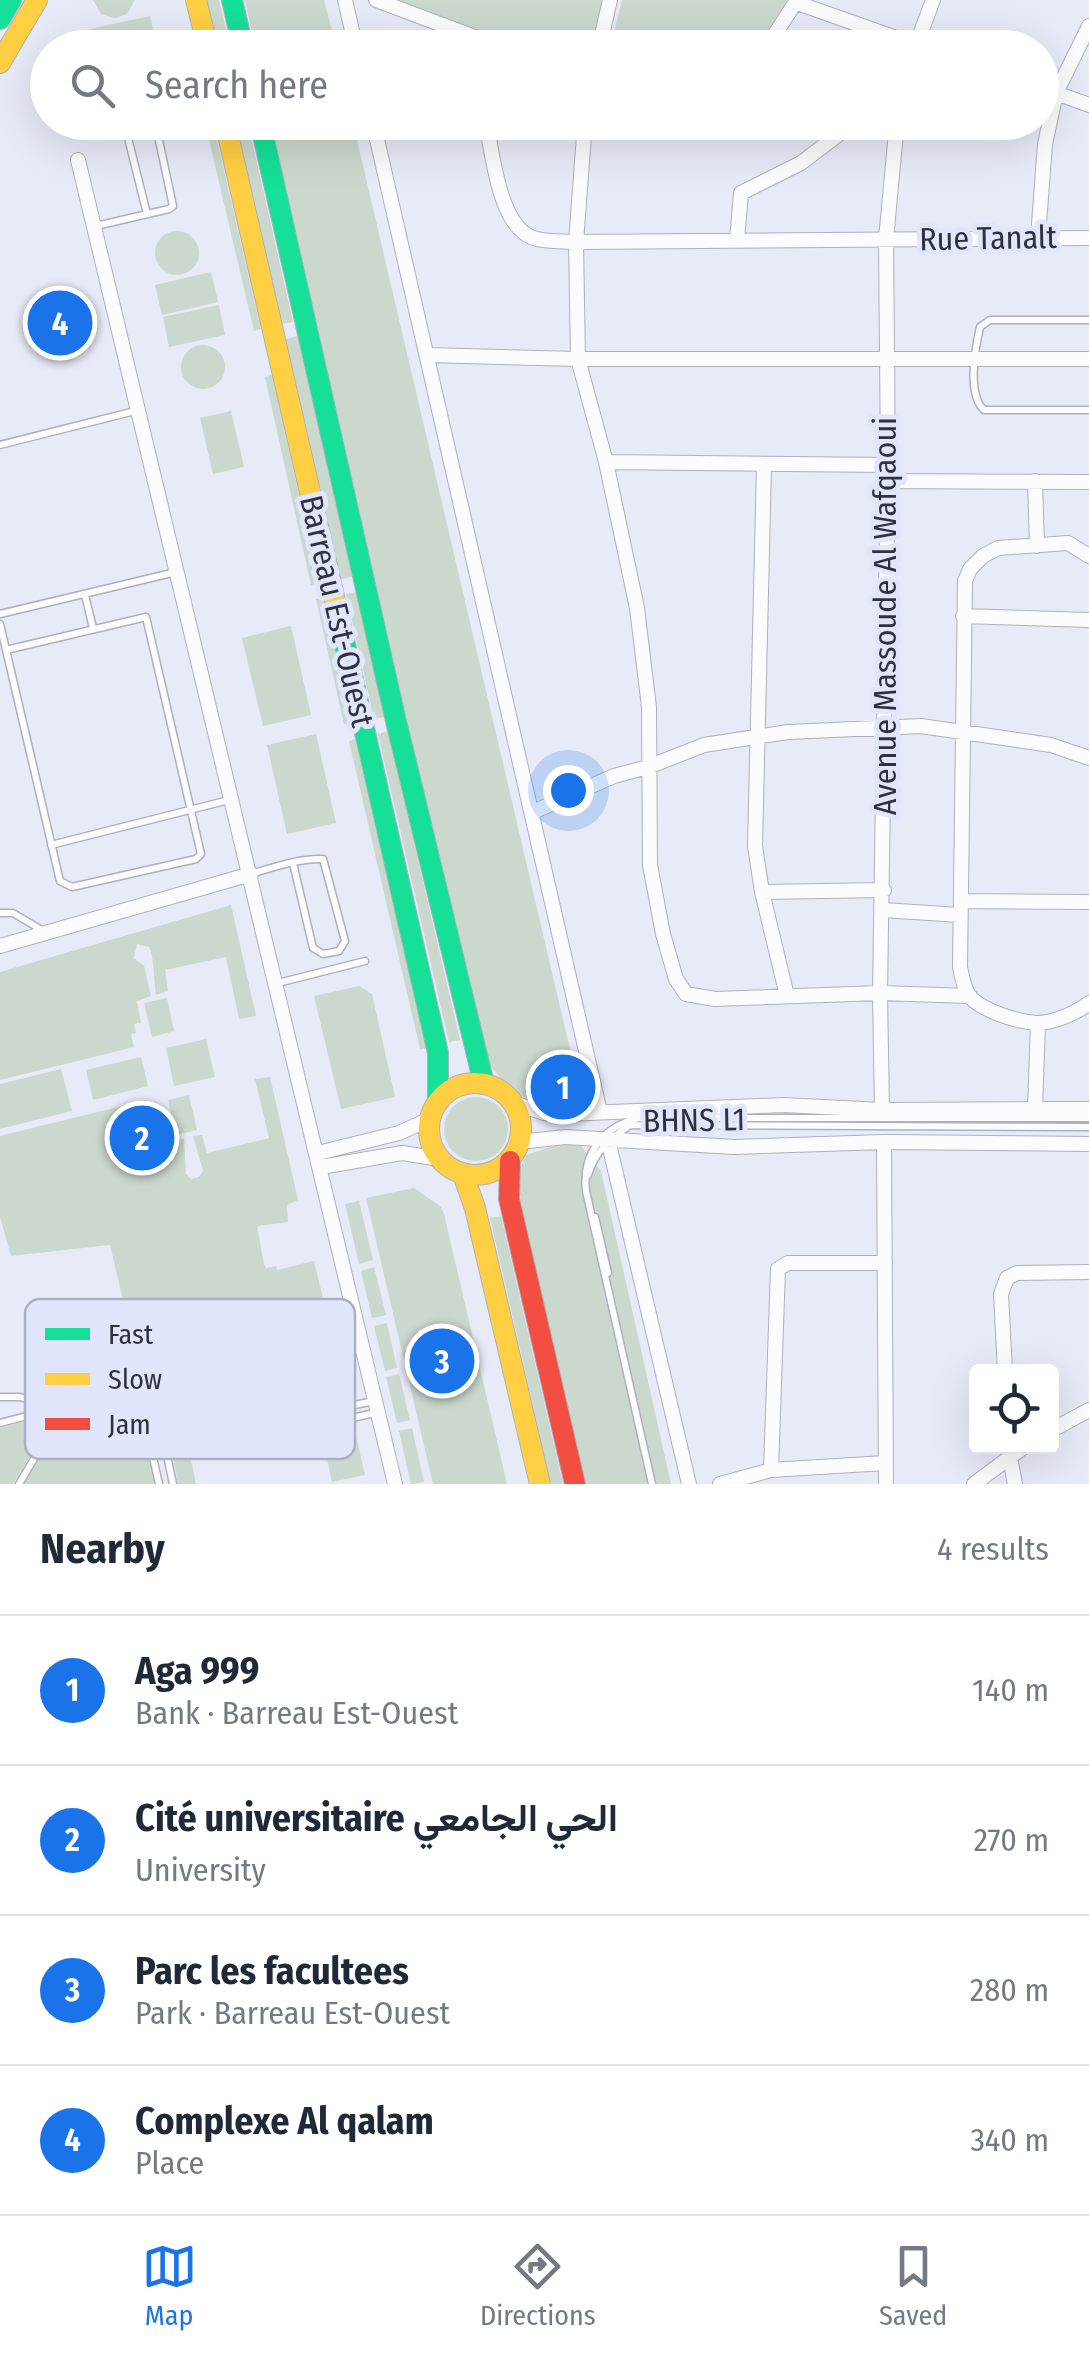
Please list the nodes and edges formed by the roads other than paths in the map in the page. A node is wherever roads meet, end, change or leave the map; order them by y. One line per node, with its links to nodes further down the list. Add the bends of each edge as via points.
1 (11, 0): 10 (main road)
2 (37, 0): 20 (main road)
3 (196, 0): 12 (main road)
4 (232, 0): 13 (main road)
5 (345, 0): 14 (street)
6 (376, 0): 15 (street)
7 (610, 0): 16 (street)
8 (933, 0): 19 (street)
9 (797, 2): 17 (street); 18 (street)
10 (0, 19)
11 (1089, 26): 21 (street)
12 (204, 30)
13 (239, 30)
14 (352, 30)
15 (445, 30)
16 (603, 30)
17 (778, 30)
18 (874, 30)
19 (923, 30)
20 (0, 63)
21 (1059, 75)
22 (1059, 94): 23 (street)
23 (1089, 104)
24 (128, 140): 35 (lane)
25 (159, 140): 35 (lane, via 174,202)
26 (229, 140): 97 (main road, Barreau Est-Ouest, via 438,1053)
27 (264, 140): 93 (main road, Barreau Est-Ouest)
28 (377, 140): 43 (street)
29 (490, 140): 41 (street, Rue Tanalt, via 512,221 535,239)
30 (584, 140): 41 (street)
31 (831, 140): 40 (street, via 742,193)
32 (895, 140): 39 (street, Avenue Massoude Al Wafqaoui)
33 (1045, 140): 37 (street)
34 (78, 160): 36 (street)
35 (147, 214): 36 (lane)
36 (95, 226): 48 (street)
37 (1038, 237): 38 (street, Rue Tanalt); 39 (street, Rue Tanalt)
38 (1089, 238)
39 (886, 239): 40 (street, Rue Tanalt); 47 (street, Avenue Massoude Al Wafqaoui)
40 (736, 240): 41 (street, Rue Tanalt)
41 (576, 242): 45 (street)
42 (1089, 320): 44 (lane, via 990,320 978,331)
43 (427, 354): 45 (street); 74 (street)
44 (975, 358): 46 (street); 47 (street); 49 (lane, via 976,400 984,410)
45 (578, 359): 47 (street); 51 (street)
46 (1089, 359)
47 (886, 360): 53 (street, Avenue Massoude Al Wafqaoui)
48 (138, 410): 50 (lane); 59 (street)
49 (1089, 410)
50 (0, 444)
51 (606, 462): 52 (street); 71 (street, via 641,638)
52 (764, 465): 53 (street); 69 (street)
53 (888, 465): 54 (street, Avenue Massoude Al Wafqaoui)
54 (887, 481): 55 (street); 67 (street, Avenue Massoude Al Wafqaoui)
55 (1036, 482): 56 (street); 57 (street)
56 (1089, 482)
57 (1037, 546): 58 (street, via 1068,543); 62 (street, via 998,548 983,556 965,581)
58 (1089, 556)
59 (177, 571): 60 (lane); 72 (street)
60 (85, 595): 61 (lane); 65 (lane)
61 (0, 614)
62 (963, 616): 63 (street); 68 (street)
63 (1089, 620)
64 (0, 624): 66 (lane)
65 (93, 628): 66 (lane); 73 (lane, via 141,616 148,622)
66 (6, 650): 75 (lane)
67 (883, 726): 68 (street); 69 (street); 78 (street, Avenue Massoude Al Wafqaoui)
68 (963, 730): 70 (street); 81 (street)
69 (758, 735): 71 (street, via 704,745); 79 (street, via 755,846)
70 (1089, 758)
71 (648, 767): 74 (street); 89 (street, via 654,892 680,988 699,998)
72 (233, 800): 73 (lane); 77 (street)
73 (192, 810): 75 (lane); 75 (lane, via 202,848 196,858 72,888 60,880)
74 (533, 812): 99 (street)
75 (51, 845)
76 (293, 863): 76 (lane, via 313,948 322,954 339,950 345,941 326,864 319,858); 77 (lane)
77 (252, 874): 84 (street); 87 (street)
78 (884, 890): 79 (street); 82 (street, Avenue Massoude Al Wafqaoui)
79 (762, 892): 89 (street)
80 (1089, 902): 81 (street)
81 (961, 908): 82 (street); 90 (street, via 960,966)
82 (883, 910): 88 (street, Avenue Massoude Al Wafqaoui)
83 (0, 913): 84 (lane, via 14,913)
84 (46, 933): 85 (street)
85 (0, 946)
86 (364, 962): 87 (lane)
87 (277, 983): 107 (street)
88 (880, 994): 89 (street); 90 (street); 98 (street, Avenue Massoude Al Wafqaoui)
89 (788, 996)
90 (970, 996): 92 (street)
91 (1089, 1003): 92 (street)
92 (1038, 1023): 95 (street)
93 (484, 1084): 94 (main road); 97 (main road, via 463,1084)
94 (514, 1104): 99 (street, via 544,1113); 105 (main road, via 521,1122)
95 (1035, 1109): 96 (street); 98 (street)
96 (1089, 1109)
97 (434, 1110): 106 (main road, via 430,1140); 107 (street, via 399,1133)
98 (882, 1110): 99 (street)
99 (600, 1112)
100 (1089, 1118): 102 (lane, BHNS L1, via 639,1118 614,1126)
101 (1089, 1127): 102 (lane, BHNS L1, via 630,1125)
102 (604, 1140): 103 (street, via 751,1147); 105 (street, via 565,1137); 137 (lane, BHNS L1, via 588,1186); 138 (street)
103 (884, 1142): 104 (street); 109 (street)
104 (1089, 1144)
105 (515, 1151): 108 (main road, via 489,1174); 136 (main road, via 510,1199)
106 (440, 1159): 107 (street, via 402,1154); 108 (main road)
107 (319, 1160): 111 (street)
108 (463, 1174): 135 (main road)
109 (886, 1263): 129 (street); 130 (street, via 778,1269)
110 (1089, 1272): 115 (street, via 1007,1278 1001,1294)
111 (352, 1299)
112 (355, 1314): 113 (street)
113 (360, 1335): 114 (lane); 118 (street)
114 (355, 1336)
115 (1005, 1364)
116 (0, 1397): 117 (lane)
117 (25, 1399)
118 (377, 1406): 119 (lane); 134 (street)
119 (355, 1409)
120 (1089, 1410): 123 (street)
121 (25, 1417): 122 (lane)
122 (0, 1423)
123 (1059, 1426)
124 (1007, 1454): 141 (street)
125 (1009, 1454): 142 (street)
126 (34, 1459): 131 (lane)
127 (153, 1459): 132 (lane)
128 (168, 1459): 133 (lane)
129 (885, 1463): 130 (street); 140 (street)
130 (771, 1470): 139 (street)
131 (19, 1484)
132 (159, 1484)
133 (173, 1484)
134 (395, 1484)
135 (540, 1484)
136 (575, 1484)
137 (654, 1484)
138 (689, 1484)
139 (720, 1484)
140 (886, 1484)
141 (974, 1484)
142 (1015, 1484)

